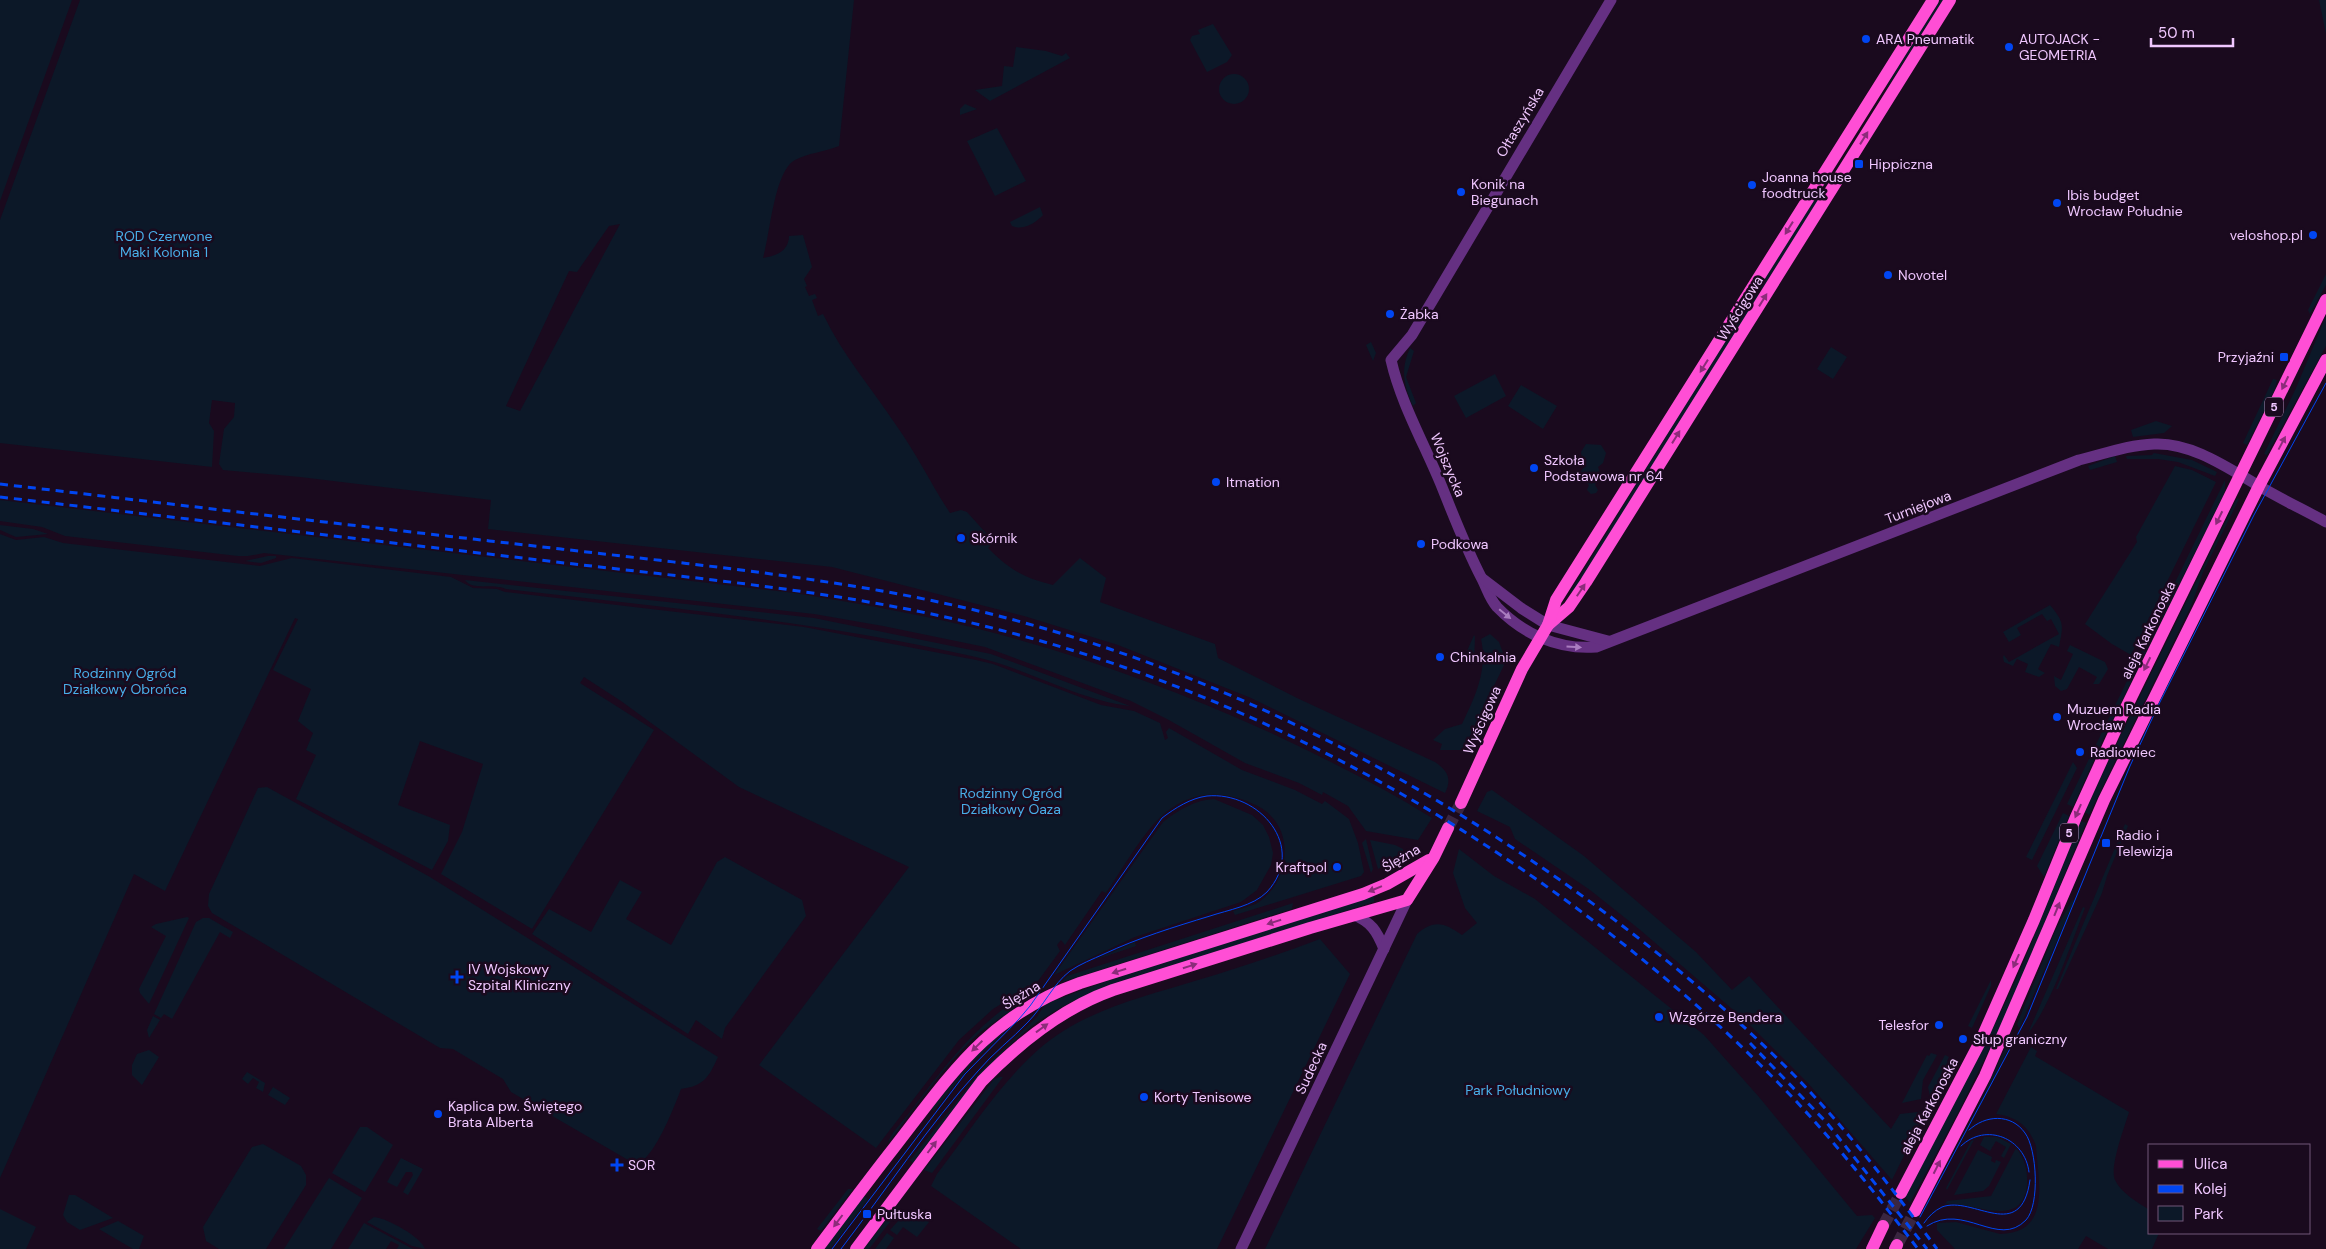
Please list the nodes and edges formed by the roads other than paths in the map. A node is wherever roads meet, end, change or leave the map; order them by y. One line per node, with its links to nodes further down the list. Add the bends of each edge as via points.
1 (1611, 0): 5 (street, Ołtaszyńska, via 1412,335)
2 (1933, 0): 11 (main road, Wyścigowa, one-way to 11, via 1558,597)
3 (1950, 0): 11 (main road, Wyścigowa, one-way to 3, via 1569,607 1586,582)
4 (2326, 300): 7 (main road, aleja Karkonoska / 5, one-way to 7)
5 (1391, 360): 10 (street, Wojszycka, via 1401,393)
6 (2326, 360): 8 (main road, 5, one-way to 6)
7 (2241, 474): 8 (street, Turniejowa); 13 (street, Turniejowa, via 2180,447 2156,443 2079,460); 20 (main road, aleja Karkonoska / 5, one-way to 20, via 2084,798 1981,1040)
8 (2259, 486): 9 (street, Turniejowa); 21 (main road, 5, one-way to 8, via 1985,1076 2104,800)
9 (2326, 522)
10 (1482, 579): 11 (street, Wojszycka); 12 (street, Wojszycka, one-way to 12, via 1498,608)
11 (1548, 625): 12 (main road, Wyścigowa); 13 (street)
12 (1540, 638): 13 (street, Turniejowa, one-way to 13, via 1575,648 1596,647); 14 (main road, Wyścigowa, via 1518,677)
13 (1608, 641)
14 (1461, 803)
15 (1448, 828): 16 (main road)
16 (1434, 857): 17 (main road, Ślężna); 23 (main road, Ślężna, one-way to 23, via 1388,884 1363,894 1080,983 1018,1013 986,1038 954,1070)
17 (1407, 900): 18 (main road); 19 (street, Sudecka)
18 (1354, 915): 19 (street, via 1371,924); 24 (main road, one-way to 18, via 982,1081 1048,1024 1100,995)
19 (1384, 948): 25 (street, Sudecka)
20 (1901, 1192)
21 (1915, 1210)
22 (1883, 1226): 26 (main road)
23 (816, 1249)
24 (856, 1249)
25 (1241, 1249)
26 (1872, 1249)

